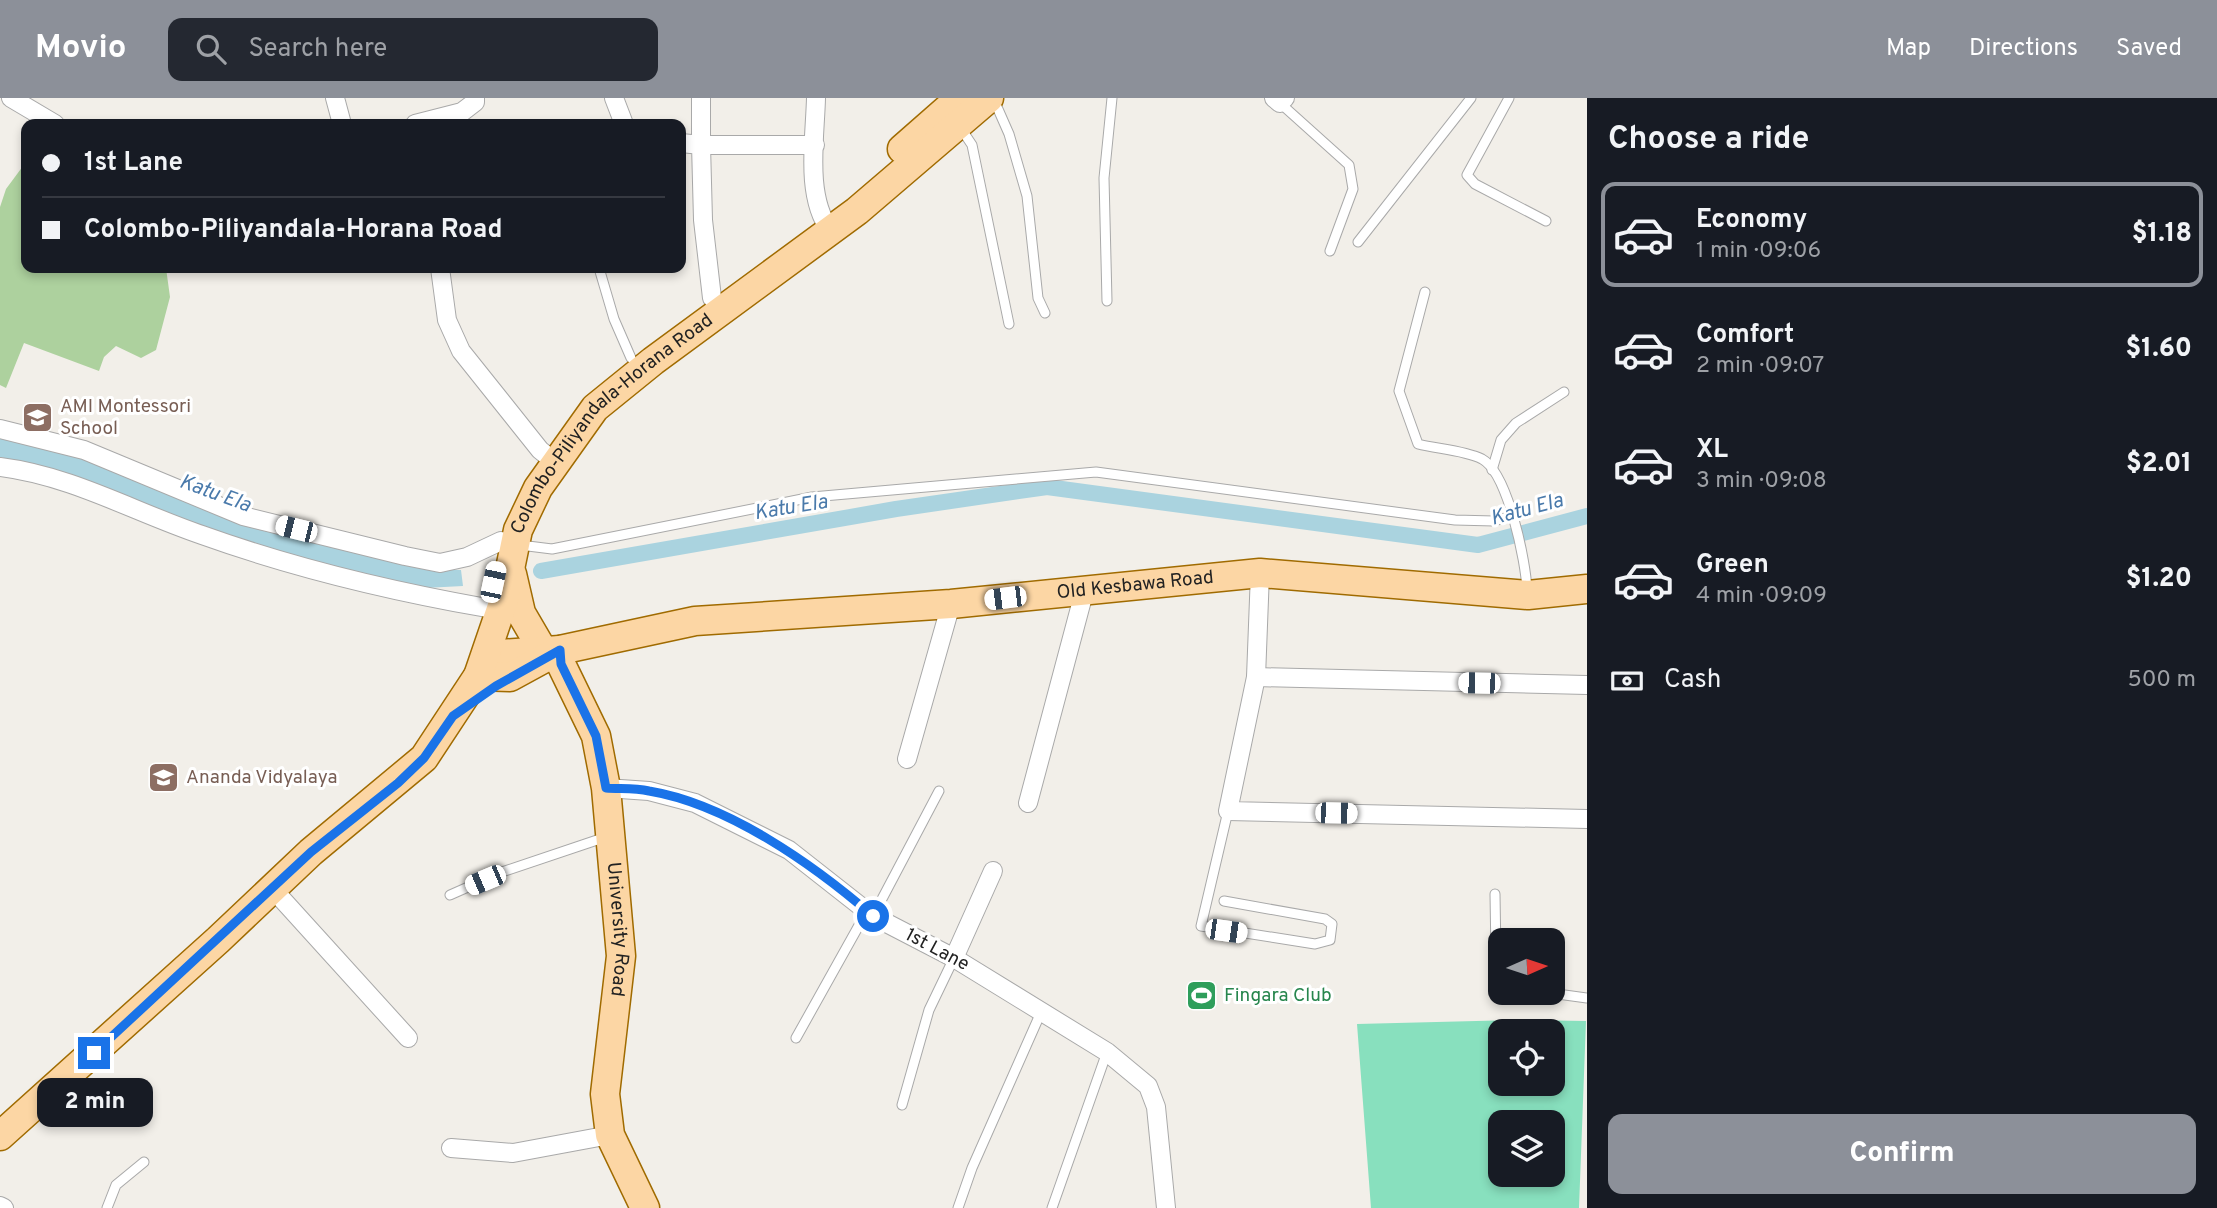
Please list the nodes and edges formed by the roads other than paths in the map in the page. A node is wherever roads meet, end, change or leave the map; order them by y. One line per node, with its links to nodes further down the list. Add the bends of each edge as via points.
1 (11, 98): 13 (street)
2 (335, 98): 14 (street)
3 (475, 98): 15 (street, via 462,112)
4 (614, 98): 16 (street)
5 (701, 98): 18 (street)
6 (816, 98): 19 (street)
7 (991, 98): 12 (main road, Colombo-Piliyandala-Horana Road); 29 (lane, via 1009,134 1027,196 1038,298)
8 (1112, 98): 28 (lane, via 1104,178)
9 (1471, 98): 22 (lane)
10 (1509, 98): 20 (lane, via 1467,174 1475,184)
11 (1280, 100): 23 (lane, via 1349,165 1353,189)
12 (960, 112): 21 (main road, Colombo-Piliyandala-Horana Road, via 847,198); 30 (lane, via 972,145)
13 (47, 119)
14 (341, 119)
15 (435, 119)
16 (622, 119)
17 (686, 144): 18 (street)
18 (701, 145): 19 (street); 27 (street)
19 (815, 145): 21 (street)
20 (1546, 220)
21 (825, 224): 27 (main road, Colombo-Piliyandala-Horana Road); 34 (main road, Colombo-Piliyandala-Horana Road, via 606,399)
22 (1358, 242)
23 (1330, 251)
24 (441, 273): 34 (street, via 447,320 461,351)
25 (600, 273): 31 (lane)
26 (1425, 292): 36 (lane, via 1399,391 1418,444 1483,460)
27 (712, 298): 31 (main road, Colombo-Piliyandala-Horana Road)
28 (1107, 301)
29 (1045, 313)
30 (1009, 324)
31 (631, 358): 34 (main road, Colombo-Piliyandala-Horana Road, via 565,416)
32 (1564, 392): 36 (lane, via 1516,423 1501,440)
33 (0, 429): 38 (street, via 95,454 243,516 405,556 440,563)
34 (548, 456): 38 (main road, Colombo-Piliyandala-Horana Road, via 513,502)
35 (0, 467): 44 (street, via 60,479 259,554 406,594)
36 (1492, 470): 37 (lane)
37 (1513, 516): 38 (lane, via 1494,521 1455,520 1096,472 812,497 552,549); 42 (lane, via 1526,559)
38 (509, 550): 44 (main road, Colombo-Piliyandala-Horana Road); 45 (main road, University Road, via 521,613); 46 (main road, Colombo-Piliyandala-Horana Road)
39 (1260, 573): 40 (main road, Old Kesbawa Road); 42 (main road, Old Kesbawa Road); 48 (street)
40 (1086, 589): 43 (main road, Old Kesbawa Road); 54 (street)
41 (1587, 589): 42 (main road, Old Kesbawa Road)
42 (1528, 594)
43 (951, 604): 45 (main road, Old Kesbawa Road, via 695,621); 51 (street)
44 (487, 608): 65 (main road, Colombo-Piliyandala-Horana Road, via 463,671 409,746 300,839)
45 (551, 649): 46 (main road, Old Kesbawa Road); 47 (main road, Old Kesbawa Road); 52 (main road, University Road, via 596,736)
46 (482, 665): 47 (main road); 50 (main road, Colombo-Piliyandala-Horana Road)
47 (510, 677): 50 (main road, Old Kesbawa Road)
48 (1256, 677): 49 (street); 55 (street)
49 (1587, 685)
50 (453, 716): 59 (main road, Colombo-Piliyandala-Horana Road, via 424,758 398,783)
51 (907, 759)
52 (606, 788): 57 (main road, University Road); 63 (street, 1st Lane, via 649,791 695,803 789,850)
53 (939, 791): 63 (lane)
54 (1028, 803)
55 (1228, 811): 56 (street); 62 (lane, via 1201,926 1315,944 1330,940 1332,924 1325,919)
56 (1587, 819)
57 (610, 835): 61 (lane); 75 (main road, University Road, via 621,956 605,1094)
58 (993, 871): 66 (street)
59 (271, 887): 65 (main road, Colombo-Piliyandala-Horana Road); 70 (street)
60 (1495, 894): 64 (lane)
61 (450, 895)
62 (1224, 901)
63 (870, 913): 66 (street, 1st Lane); 71 (lane)
64 (1496, 928)
65 (212, 934): 74 (main road, Colombo-Piliyandala-Horana Road); 76 (main road, Colombo-Piliyandala-Horana Road)
66 (954, 958): 69 (street, 1st Lane); 73 (lane, via 929,1010)
67 (1565, 995): 68 (lane)
68 (1587, 998)
69 (1042, 1009): 72 (street, 1st Lane); 81 (lane)
70 (408, 1038)
71 (796, 1038)
72 (1107, 1052): 82 (lane); 83 (street, 1st Lane, via 1148,1086 1156,1107)
73 (902, 1105)
74 (0, 1114)
75 (610, 1135): 77 (street, via 513,1153); 80 (main road, University Road)
76 (0, 1136)
77 (451, 1148)
78 (144, 1162): 79 (lane, via 116,1185)
79 (107, 1208)
80 (645, 1208)
81 (958, 1208)
82 (1052, 1208)
83 (1167, 1208)

